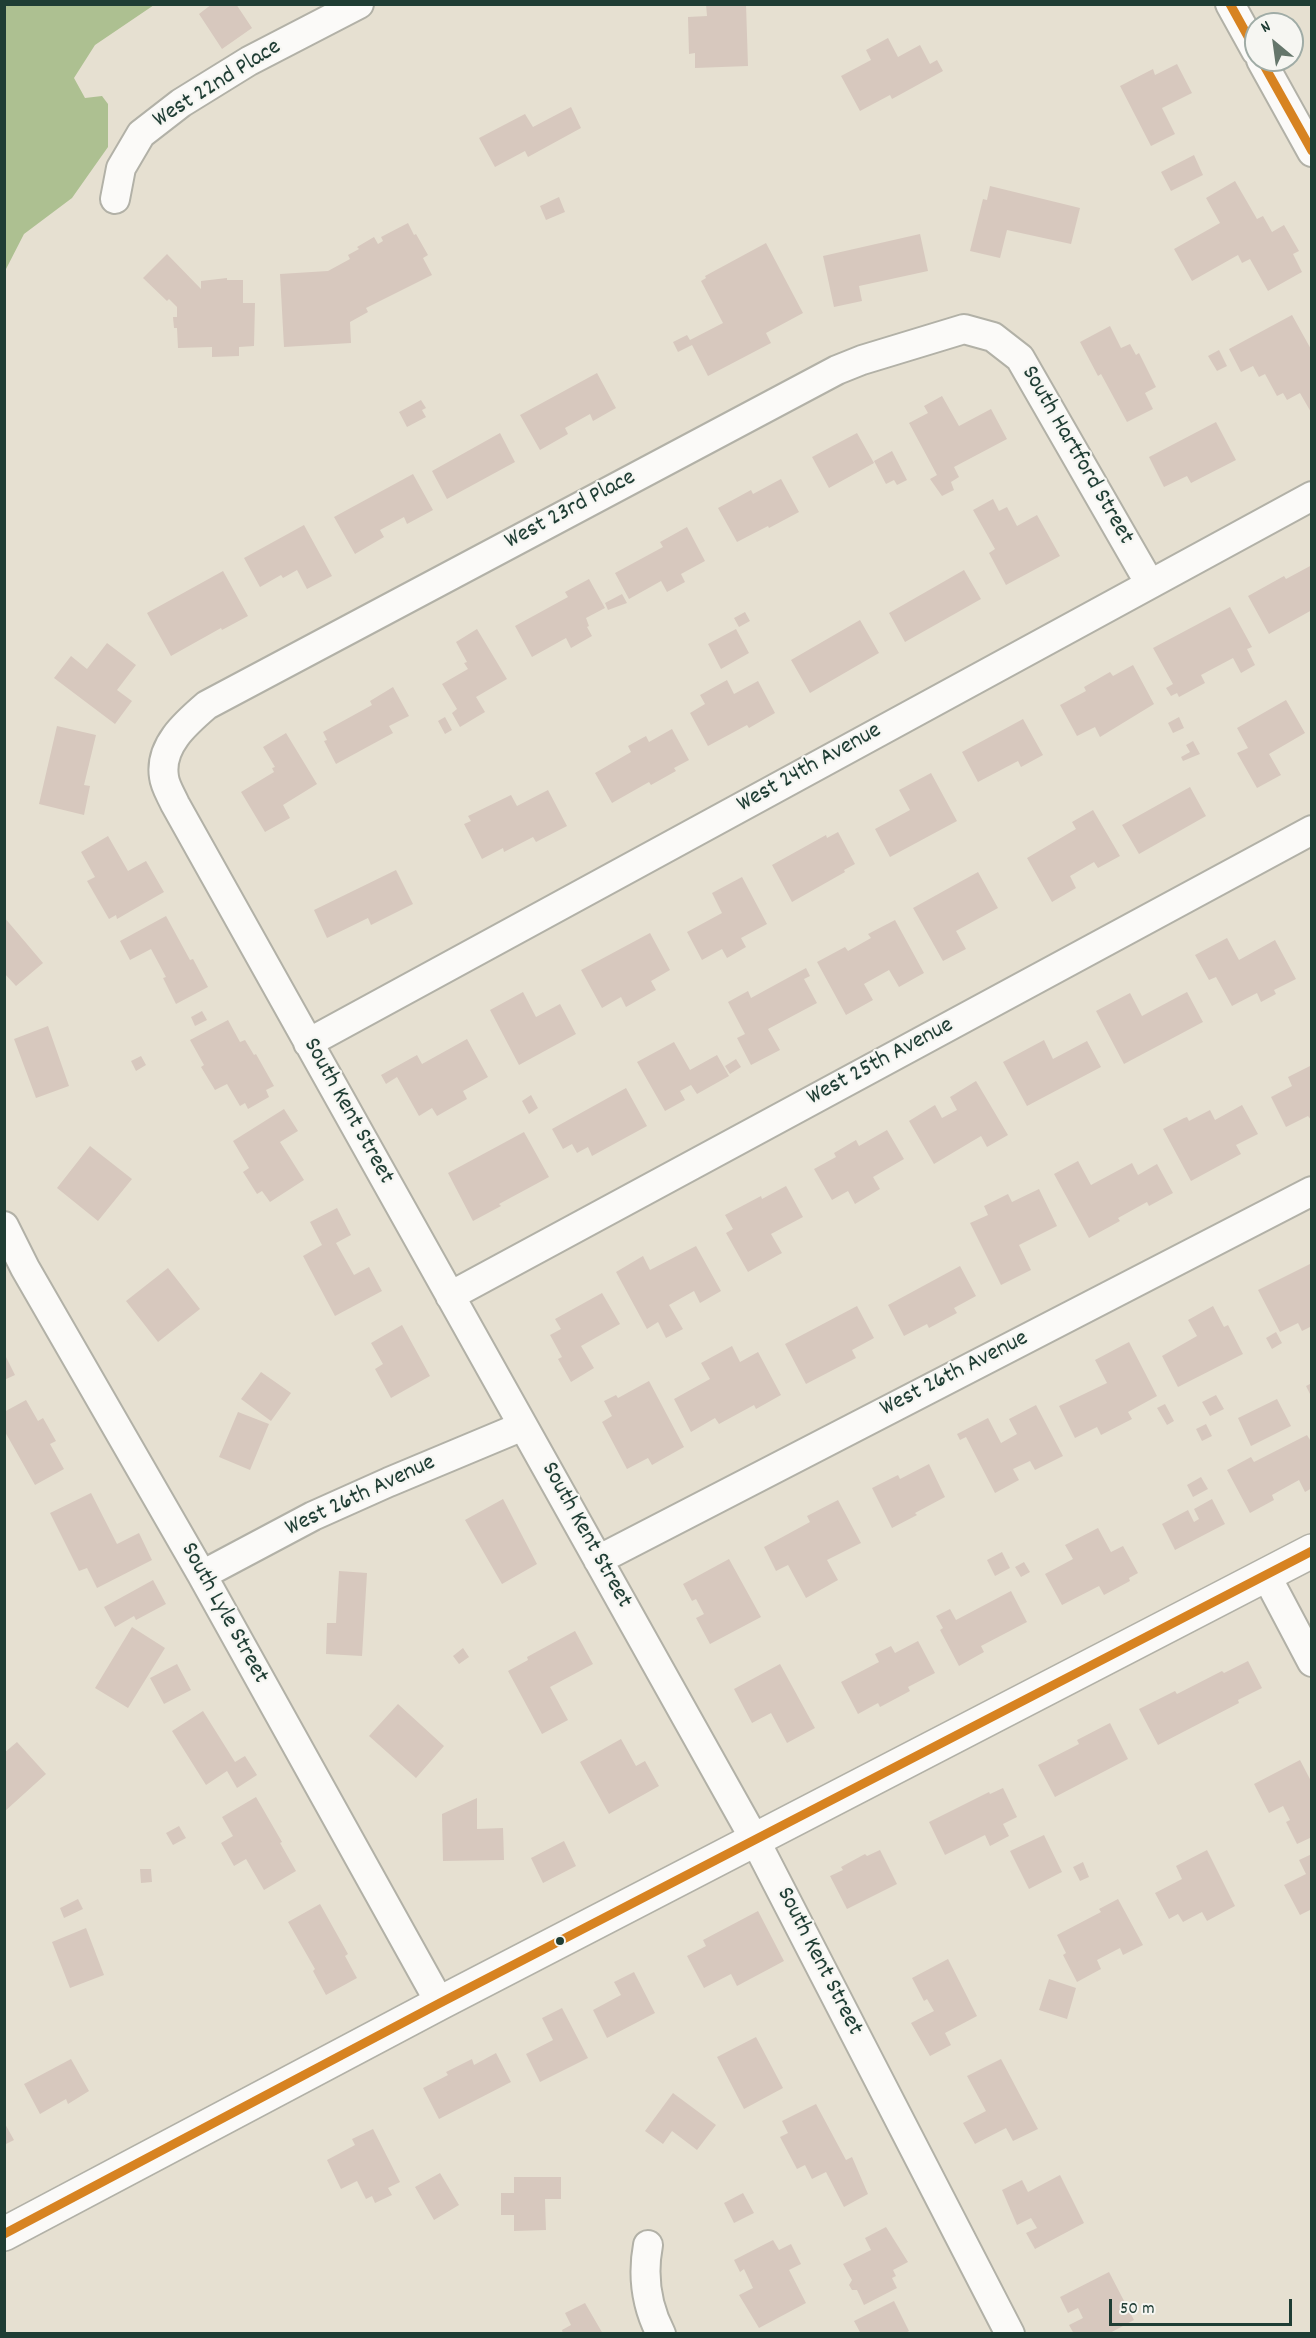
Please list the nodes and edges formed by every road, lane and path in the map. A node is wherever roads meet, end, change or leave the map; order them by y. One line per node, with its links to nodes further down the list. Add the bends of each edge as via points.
1 (359, 4): 6 (street, West 22nd Place, via 249,62 181,103 141,134 121,168)
2 (1230, 4): 3 (street)
3 (1244, 29)
4 (1268, 72): 5 (street)
5 (1311, 152)
6 (115, 199)
7 (993, 337): 9 (street, South Hartford Street, via 1020,358); 10 (street, West 23rd Place, via 964,329 837,370 207,705)
8 (1311, 496): 9 (street, West 24th Avenue)
9 (1149, 584): 12 (street, West 24th Avenue)
10 (170, 743): 12 (street, South Kent Street, via 164,778 174,804)
11 (1311, 830): 15 (street, West 25th Avenue)
12 (309, 1043): 15 (street, South Kent Street)
13 (1311, 1191): 18 (street, West 26th Avenue)
14 (4, 1226): 19 (street, South Lyle Street)
15 (450, 1296): 16 (street, South Kent Street)
16 (523, 1426): 18 (street, South Kent Street); 19 (street, West 26th Avenue, via 313,1516)
17 (1311, 1551): 20 (main road)
18 (598, 1560): 22 (street, South Kent Street)
19 (202, 1575): 23 (street, South Lyle Street)
20 (1266, 1575): 21 (street); 22 (main road)
21 (1311, 1662)
22 (755, 1840): 23 (main road); 27 (street, South Kent Street)
23 (440, 2002): 24 (main road)
24 (4, 2234)
25 (648, 2245): 26 (street, via 645,2286 651,2315)
26 (661, 2334)
27 (1010, 2334)

